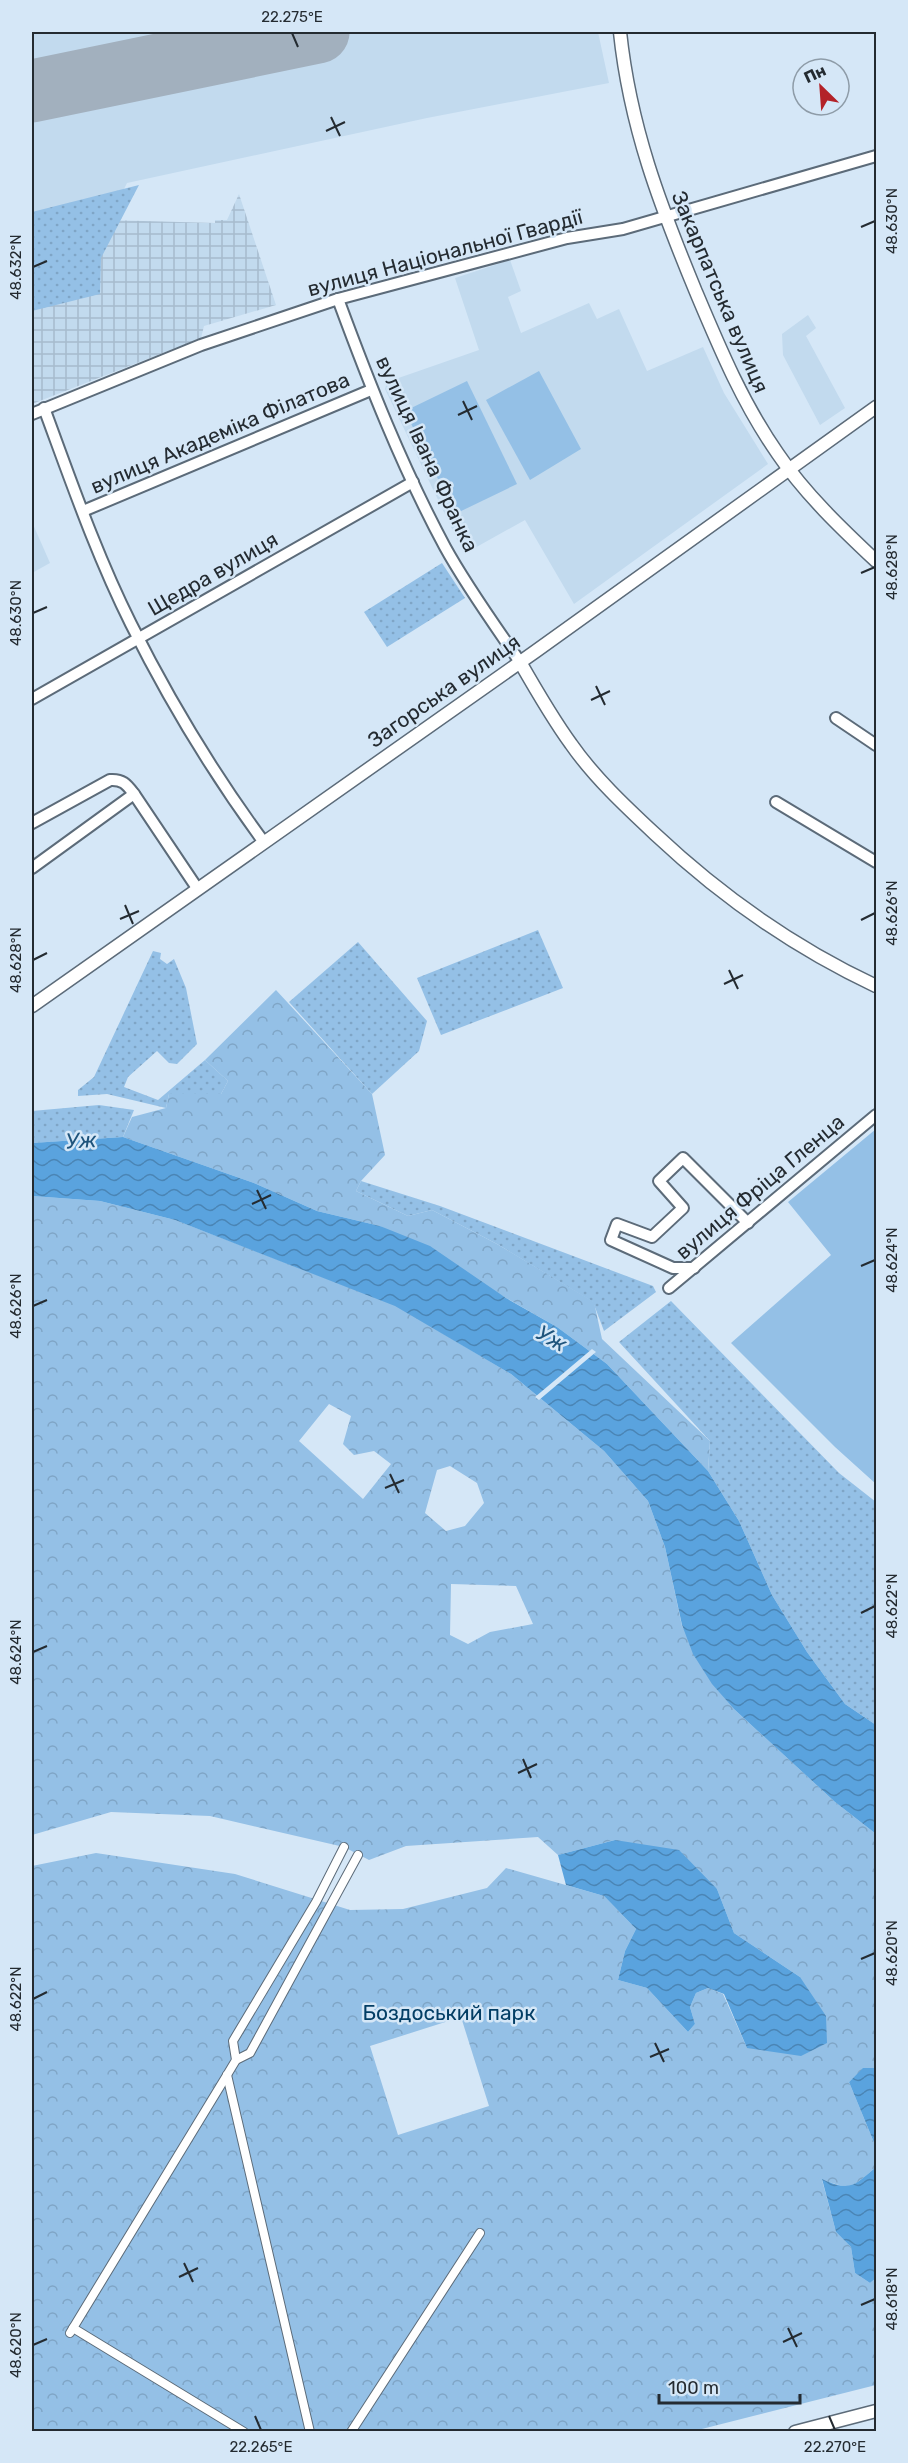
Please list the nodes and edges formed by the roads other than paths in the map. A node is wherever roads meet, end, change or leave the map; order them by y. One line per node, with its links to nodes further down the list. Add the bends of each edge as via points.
1 (620, 32): 3 (street, Закарпатська вулиця, via 636,128)
2 (876, 156): 3 (street, вулиця Національної Гвардії)
3 (665, 217): 4 (street, вулиця Національної Гвардії, via 567,238); 9 (street, Закарпатська вулиця, via 739,390)
4 (338, 299): 5 (street, вулиця Івана Франка); 7 (street, вулиця Національної Гвардії, via 201,345)
5 (371, 390): 10 (street, вулиця Івана Франка); 11 (street, вулиця Академіка Філатова)
6 (876, 407): 9 (street, Загорська вулиця)
7 (44, 408): 8 (street, вулиця Національної Гвардії); 11 (street)
8 (32, 414)
9 (789, 469): 12 (street, Закарпатська вулиця); 14 (street, Загорська вулиця)
10 (413, 482): 13 (street, Щедра вулиця); 14 (street, вулиця Івана Франка, via 446,548)
11 (83, 511): 13 (street)
12 (876, 561)
13 (139, 639): 15 (street, Щедра вулиця); 21 (street, via 198,747)
14 (520, 662): 21 (street, Загорська вулиця); 25 (street, вулиця Івана Франка, via 572,746 668,846 721,893 767,926 837,968)
15 (32, 699)
16 (836, 718): 17 (street)
17 (876, 745)
18 (134, 794): 20 (street, via 125,783 110,780); 23 (street); 24 (street)
19 (776, 802): 22 (street)
20 (32, 823)
21 (263, 841): 24 (street, Загорська вулиця)
22 (876, 862)
23 (32, 868)
24 (197, 888): 26 (street, Загорська вулиця)
25 (876, 986)
26 (32, 1005)
27 (876, 1115): 28 (street, вулиця Фріца Гленца)
28 (748, 1223): 29 (street, вулиця Фріца Гленца); 29 (street, via 683,1158 659,1181 683,1208 652,1237 617,1224 611,1240 674,1268)
29 (694, 1268): 30 (street, вулиця Фріца Гленца)
30 (669, 1288)
31 (344, 1848): 33 (street, via 233,2041)
32 (358, 1855): 33 (street, via 250,2053)
33 (236, 2060): 34 (street)
34 (227, 2075): 37 (street, via 72,2330); 38 (street)
35 (480, 2233): 39 (street)
36 (876, 2411): 40 (street)
37 (244, 2432)
38 (310, 2432)
39 (351, 2432)
40 (795, 2432)

